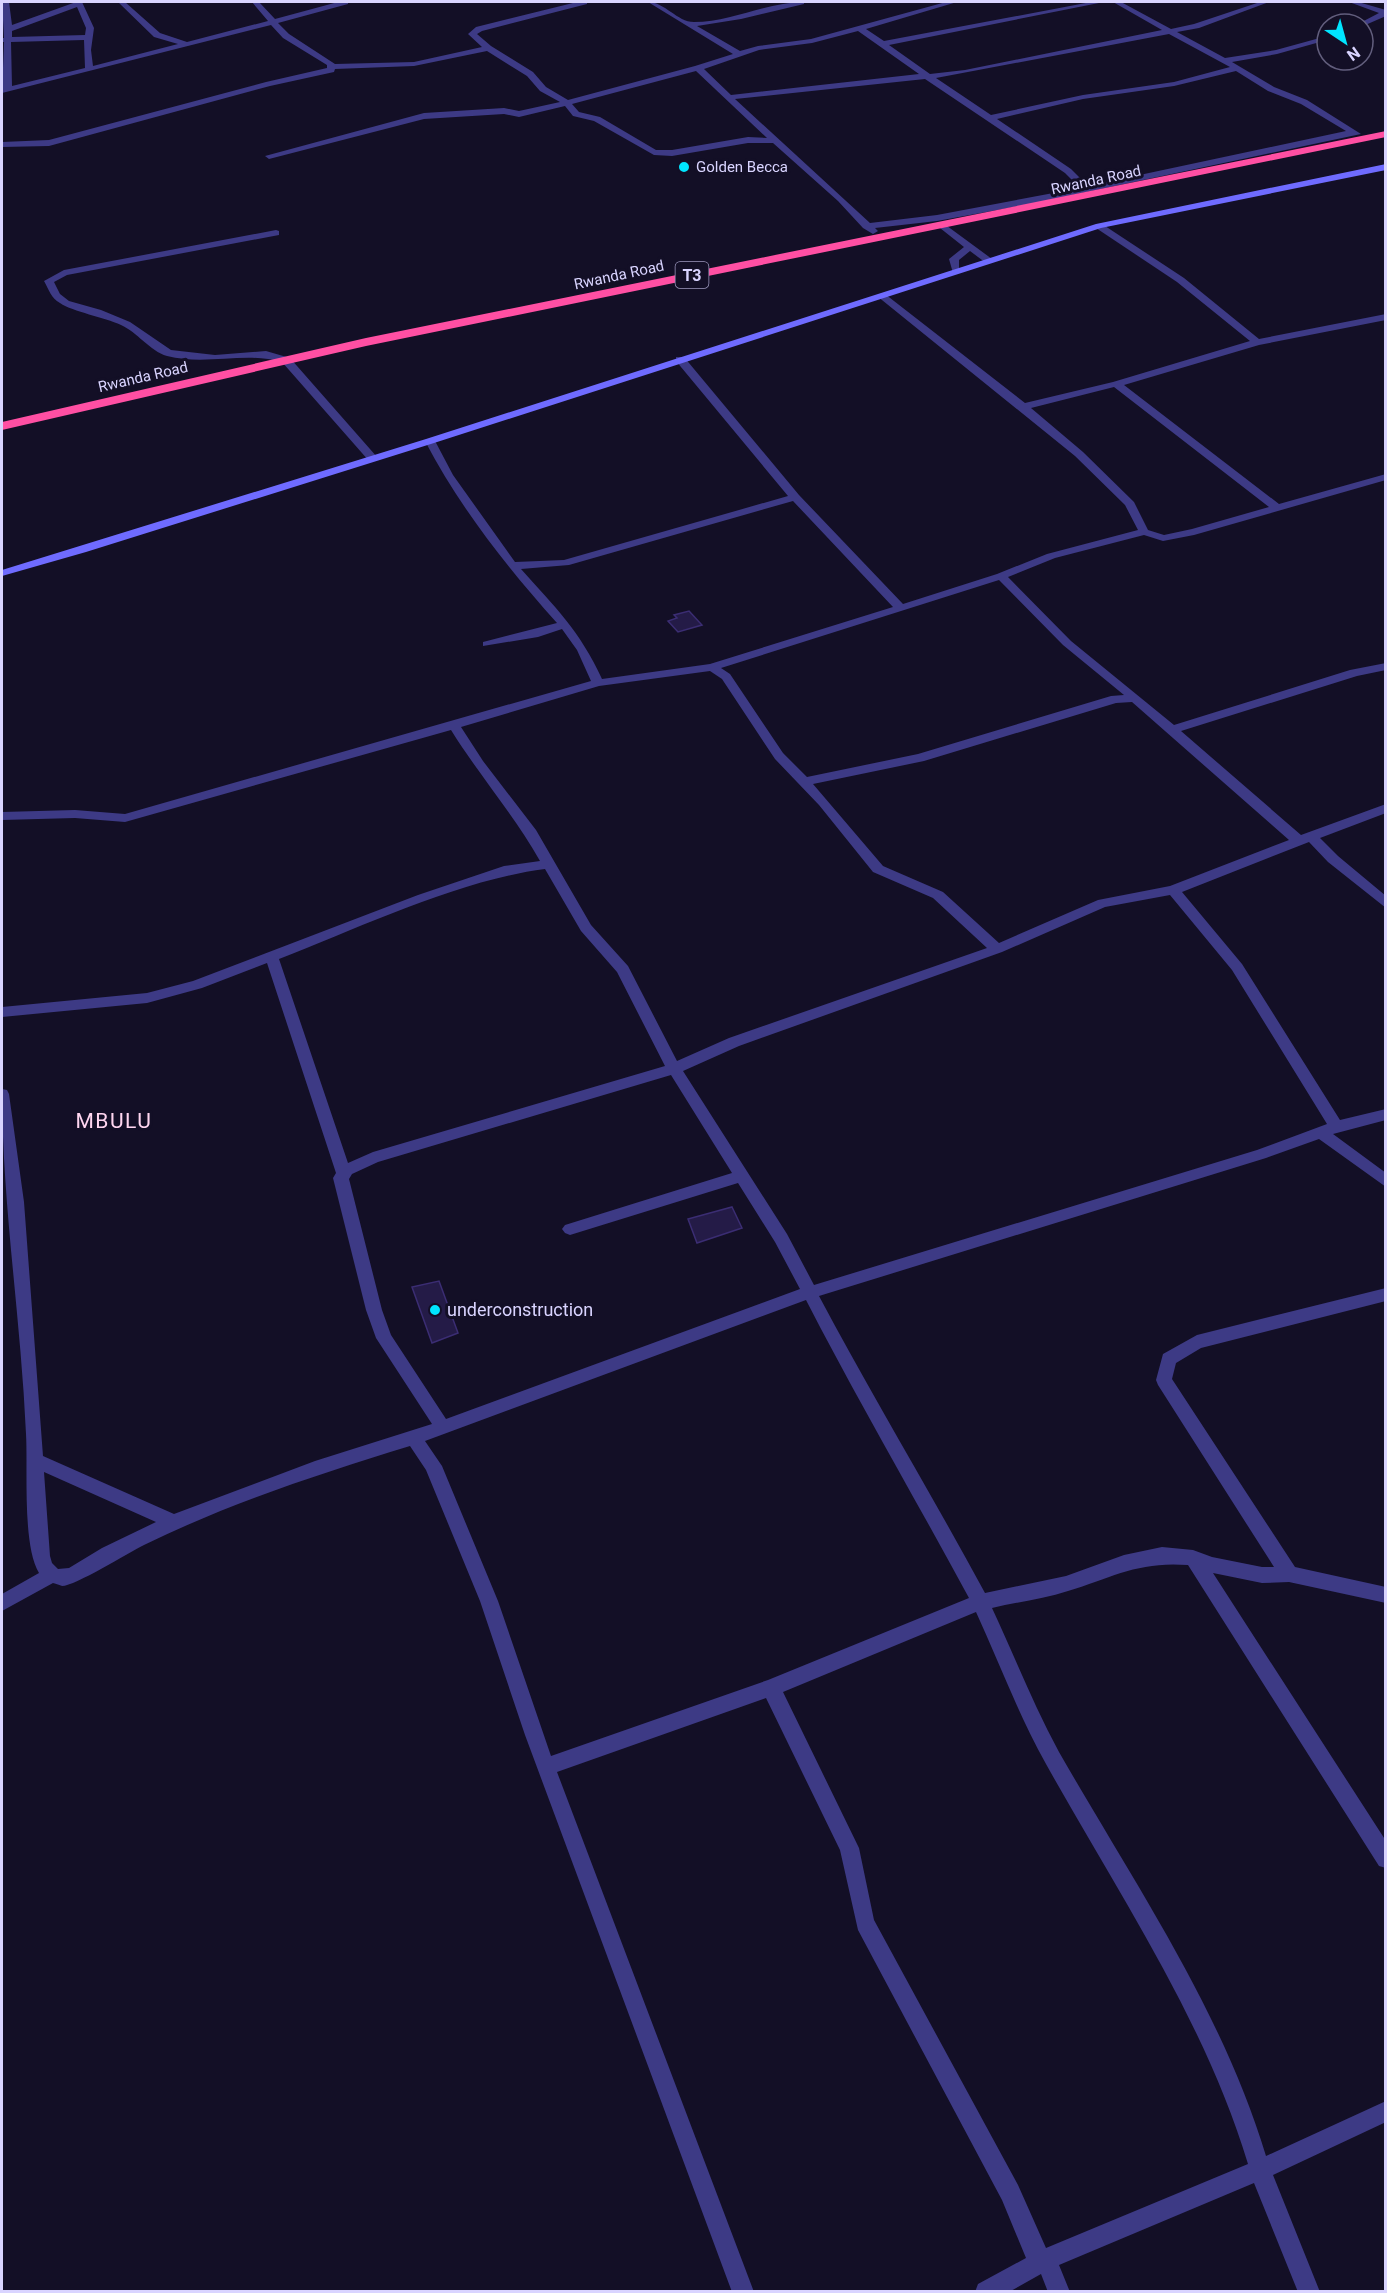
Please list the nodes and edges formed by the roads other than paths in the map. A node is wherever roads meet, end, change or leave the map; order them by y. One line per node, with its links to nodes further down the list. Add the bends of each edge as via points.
1 (5, 2): 22 (street)
2 (121, 2): 28 (street, via 157,35)
3 (255, 2): 19 (street)
4 (345, 2): 19 (street)
5 (573, 2): 6 (street)
6 (583, 2): 29 (street, via 472,32)
7 (651, 2): 20 (street)
8 (801, 2): 20 (street)
9 (953, 2): 17 (street)
10 (1100, 2): 27 (street)
11 (1116, 2): 23 (street)
12 (1264, 2): 13 (street); 23 (street)
13 (1273, 2)
14 (1352, 2): 18 (street)
15 (79, 3): 22 (street); 24 (street, via 88,22)
16 (914, 4): 17 (street)
17 (926, 10): 21 (street)
18 (1385, 13)
19 (274, 22): 28 (street); 32 (street, via 286,36)
20 (690, 25): 30 (street)
21 (860, 28): 27 (street); 30 (street)
22 (9, 29): 25 (street)
23 (1169, 32): 31 (street); 36 (street)
24 (89, 37): 25 (street); 35 (street)
25 (4, 40): 37 (street)
26 (1315, 41): 31 (street)
27 (883, 44): 36 (street)
28 (186, 45): 35 (street)
29 (488, 48): 32 (street, via 405,65); 39 (street)
30 (738, 54): 33 (street)
31 (1224, 61): 34 (street)
32 (331, 67): 45 (street, via 59,140)
33 (698, 68): 38 (street); 39 (street)
34 (1237, 68): 40 (street, via 1174,84 1083,97); 41 (street)
35 (89, 69): 37 (street)
36 (927, 77): 38 (street); 40 (street)
37 (5, 90)
38 (730, 98): 44 (street)
39 (567, 103): 44 (street, via 576,114 597,119 661,153 738,141); 46 (street, via 519,114 504,111 424,116)
40 (991, 118): 48 (street)
41 (1354, 132): 43 (street); 49 (street)
42 (1386, 134): 43 (highway, Rwanda Road / T3)
43 (1365, 138): 52 (highway, Rwanda Road / T3)
44 (775, 141): 51 (street)
45 (2, 145)
46 (269, 156)
47 (1386, 167): 53 (street)
48 (1065, 169): 49 (street); 50 (street)
49 (1122, 181): 50 (street)
50 (1086, 189): 51 (street, via 955,215)
51 (866, 226): 55 (street)
52 (943, 226): 55 (highway, Rwanda Road / T3); 56 (street)
53 (1099, 226): 57 (street); 61 (street, via 1196,291)
54 (276, 233): 63 (street, via 64,273 49,281 56,296 66,303 127,324 168,353 215,358 266,354)
55 (883, 238): 63 (highway, Rwanda Road / T3)
56 (970, 247): 57 (street); 58 (street, via 954,259)
57 (989, 261): 58 (street)
58 (956, 271): 59 (street)
59 (882, 296): 62 (street); 65 (street)
60 (1386, 317): 61 (street)
61 (1257, 342): 64 (street)
62 (680, 358): 67 (street); 70 (street)
63 (286, 360): 66 (highway, Rwanda Road / T3); 68 (street)
64 (1116, 384): 65 (street); 71 (street)
65 (1023, 406): 72 (street, via 1107,480 1130,504)
66 (2, 426)
67 (430, 441): 68 (street); 73 (street, via 448,475)
68 (373, 459): 74 (street)
69 (1384, 479): 71 (street)
70 (795, 497): 73 (street, via 565,563); 76 (street)
71 (1280, 509): 72 (street, via 1163,538)
72 (1144, 532): 75 (street, via 1051,556)
73 (512, 566): 77 (street)
74 (2, 573)
75 (1001, 576): 76 (street); 82 (street, via 1067,643)
76 (901, 608): 80 (street)
77 (565, 624): 78 (street); 81 (street, via 583,650)
78 (487, 644)
79 (1386, 666): 84 (street)
80 (712, 667): 81 (street); 85 (street, via 726,677 779,756)
81 (598, 683): 83 (street)
82 (1136, 698): 84 (street); 85 (street, via 1115,699 920,758)
83 (454, 725): 87 (street, via 125,819 75,814); 89 (street, via 531,833)
84 (1172, 730): 88 (street)
85 (806, 781): 92 (street, via 878,869 938,895)
86 (1386, 808): 88 (street)
87 (2, 816)
88 (1305, 839): 90 (street); 91 (street)
89 (548, 864): 93 (street, via 509,869); 95 (street, via 586,928 623,969)
90 (1173, 890): 92 (street, via 1103,903); 98 (street, via 1237,967)
91 (1386, 904)
92 (997, 949): 95 (street, via 734,1042)
93 (271, 956): 94 (street, via 197,985 147,998); 99 (street)
94 (2, 1012)
95 (674, 1069): 99 (street, via 373,1158); 100 (street)
96 (2, 1094): 107 (street, via 16,1202)
97 (1386, 1114): 98 (street)
98 (1329, 1130): 101 (street); 103 (street)
99 (344, 1174): 105 (street, via 341,1178 384,1338)
100 (743, 1176): 102 (street); 103 (street, via 781,1238)
101 (1386, 1180)
102 (570, 1229)
103 (808, 1293): 105 (street); 113 (street)
104 (1386, 1294): 110 (street, via 1197,1342 1169,1359 1164,1380)
105 (442, 1427): 106 (street)
106 (414, 1438): 108 (street, via 315,1468); 116 (street, via 432,1467 489,1601)
107 (35, 1460): 108 (street); 111 (street, via 41,1556)
108 (174, 1522): 111 (street, via 74,1574 62,1578)
109 (1193, 1558): 110 (street, via 1262,1575); 113 (street, via 1152,1557 1066,1584); 117 (street)
110 (1288, 1574): 112 (street)
111 (52, 1575): 114 (street)
112 (1386, 1595)
113 (980, 1602): 115 (street); 119 (street, via 1052,1755 1188,1994 1229,2079)
114 (2, 1603)
115 (771, 1688): 116 (street); 120 (street, via 849,1848 865,1923 1010,2193 1032,2247)
116 (546, 1767): 121 (street)
117 (1386, 1859)
118 (1386, 2111): 119 (street)
119 (1260, 2170): 120 (street); 124 (street)
120 (1044, 2260): 122 (street); 123 (street)
121 (743, 2292)
122 (986, 2292)
123 (1059, 2292)
124 (1309, 2292)

